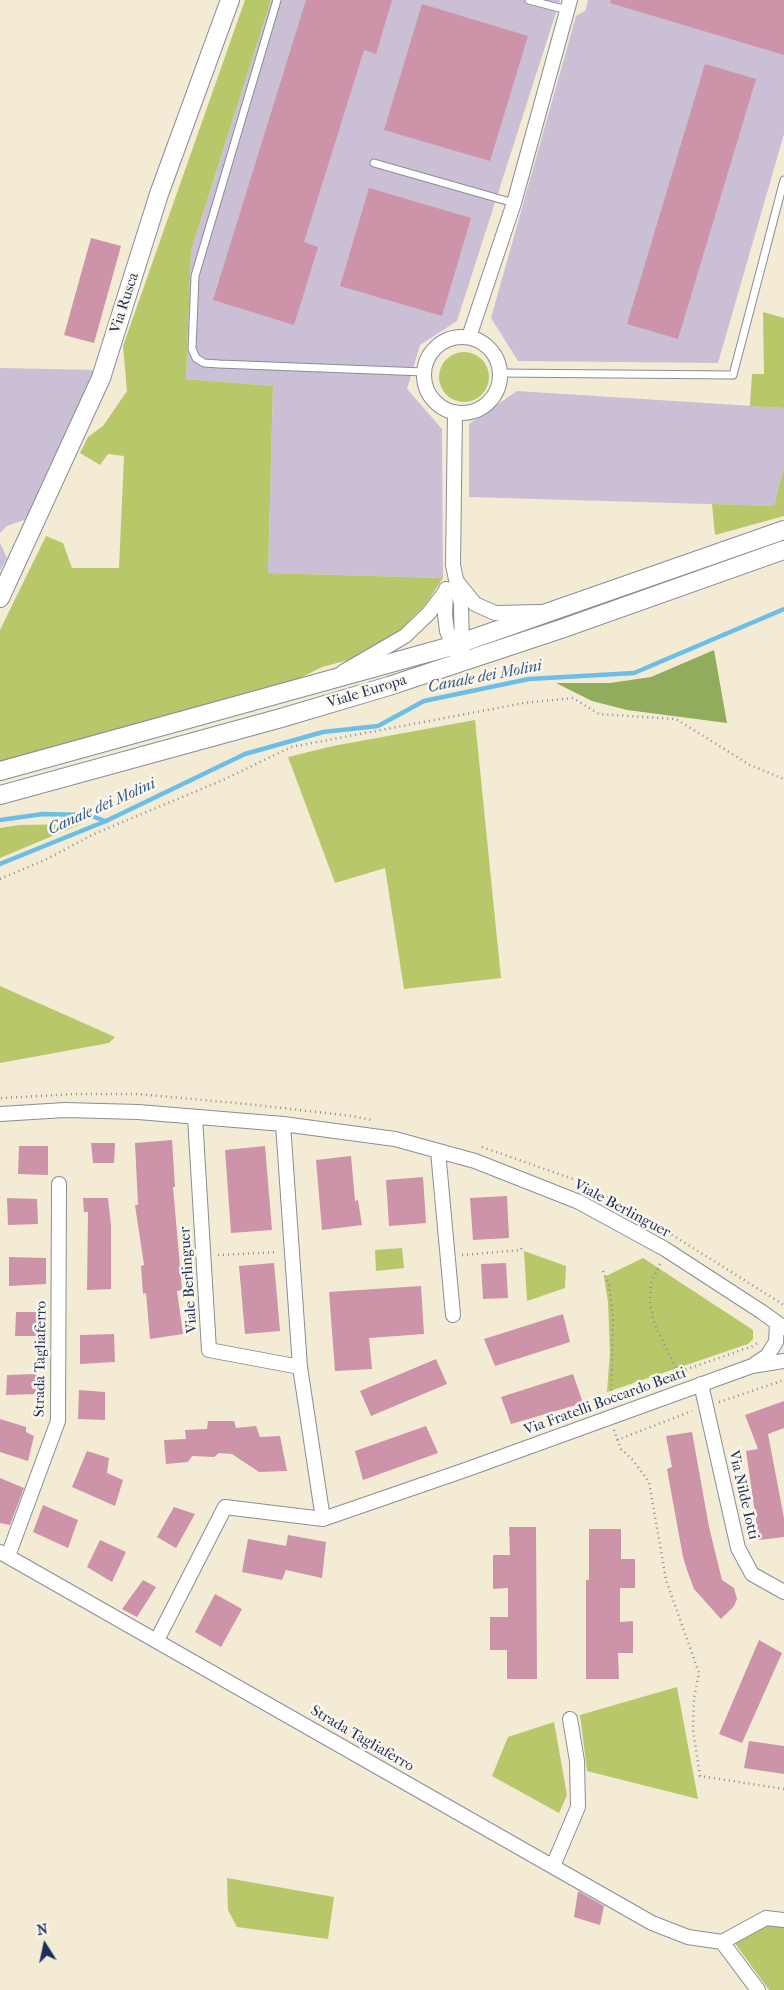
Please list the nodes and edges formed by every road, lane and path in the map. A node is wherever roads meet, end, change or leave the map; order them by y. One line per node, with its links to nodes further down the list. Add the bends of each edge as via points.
1 (230, 0): 17 (street, Via Rusca, via 159,194 101,378)
2 (277, 0): 9 (lane, via 195,276 192,349 196,358 204,363)
3 (529, 0): 4 (lane)
4 (569, 5): 7 (street)
5 (374, 163): 7 (lane)
6 (784, 180): 10 (lane, via 734,374)
7 (514, 203): 8 (street)
8 (469, 337): 9 (street, via 444,341 434,349); 10 (street, via 490,350)
9 (424, 372): 11 (street, via 424,383 429,393 436,402)
10 (500, 373): 11 (street, via 494,394 487,403 477,409)
11 (455, 412): 14 (street)
12 (784, 530): 18 (street, Viale Europa)
13 (784, 550): 20 (street, Viale Europa)
14 (453, 564): 15 (street); 16 (street)
15 (457, 582): 18 (street, via 475,604 495,613); 19 (street, via 461,604)
16 (445, 592): 19 (street, via 446,623); 21 (street, via 405,636)
17 (0, 598)
18 (550, 612): 19 (street, Viale Europa)
19 (457, 644): 20 (street); 21 (street, Viale Europa)
20 (462, 662): 24 (street, Viale Europa, via 282,718)
21 (335, 677): 22 (street, Viale Europa, via 242,706)
22 (0, 771)
23 (784, 779): 25 (path, via 750,765 676,719 600,714 573,698 524,703 291,747 223,780 94,834)
24 (0, 795)
25 (0, 880)
26 (0, 1114): 27 (street, Viale Berlinguer, via 65,1110)
27 (195, 1117): 28 (street, Viale Berlinguer); 33 (street, Viale Berlinguer)
28 (282, 1124): 29 (street, Viale Berlinguer, via 395,1139); 32 (street)
29 (438, 1151): 34 (street); 40 (street, Viale Berlinguer, via 578,1202 665,1250)
30 (59, 1184): 54 (street, Strada Tagliaferro, via 58,1421)
31 (522, 1245): 34 (path, via 522,1250)
32 (292, 1251): 33 (path); 46 (street)
33 (204, 1256): 46 (street, Viale Berlinguer, via 210,1350)
34 (448, 1256): 39 (street)
35 (653, 1260): 36 (path)
36 (660, 1264): 37 (path); 47 (path, via 651,1283 650,1302 658,1332)
37 (667, 1268)
38 (603, 1271): 50 (path, via 609,1285 613,1318)
39 (454, 1315)
40 (781, 1326): 43 (street)
41 (762, 1337): 47 (path, via 753,1346)
42 (784, 1341): 43 (street, Via Fratelli Boccardo Beati)
43 (771, 1349): 45 (street, Via Fratelli Boccardo Beati, via 767,1356)
44 (784, 1361): 45 (street, Via Fratelli Boccardo Beati)
45 (752, 1366): 48 (street, Via Fratelli Boccardo Beati)
46 (300, 1367): 53 (street)
47 (678, 1372): 50 (path)
48 (701, 1384): 49 (street, Via Fratelli Boccardo Beati); 55 (street, Via Nilde Iotti, via 738,1548 752,1574)
49 (684, 1390): 51 (path); 52 (street, Via Fratelli Boccardo Beati)
50 (610, 1396): 52 (path)
51 (691, 1412)
52 (613, 1416): 53 (street, Via Fratelli Boccardo Beati); 58 (path, via 620,1449 649,1482 666,1580 699,1673 692,1730 700,1776)
53 (324, 1519): 56 (street, via 225,1507)
54 (4, 1554): 56 (street, Strada Tagliaferro)
55 (784, 1592)
56 (157, 1640): 59 (street, Strada Tagliaferro)
57 (570, 1720): 59 (street, via 577,1761 578,1807)
58 (784, 1789)
59 (552, 1866): 61 (street, Strada Tagliaferro, via 652,1923 688,1937)
60 (784, 1920): 61 (street, via 766,1918)
61 (722, 1942): 62 (street)
62 (758, 1990)

